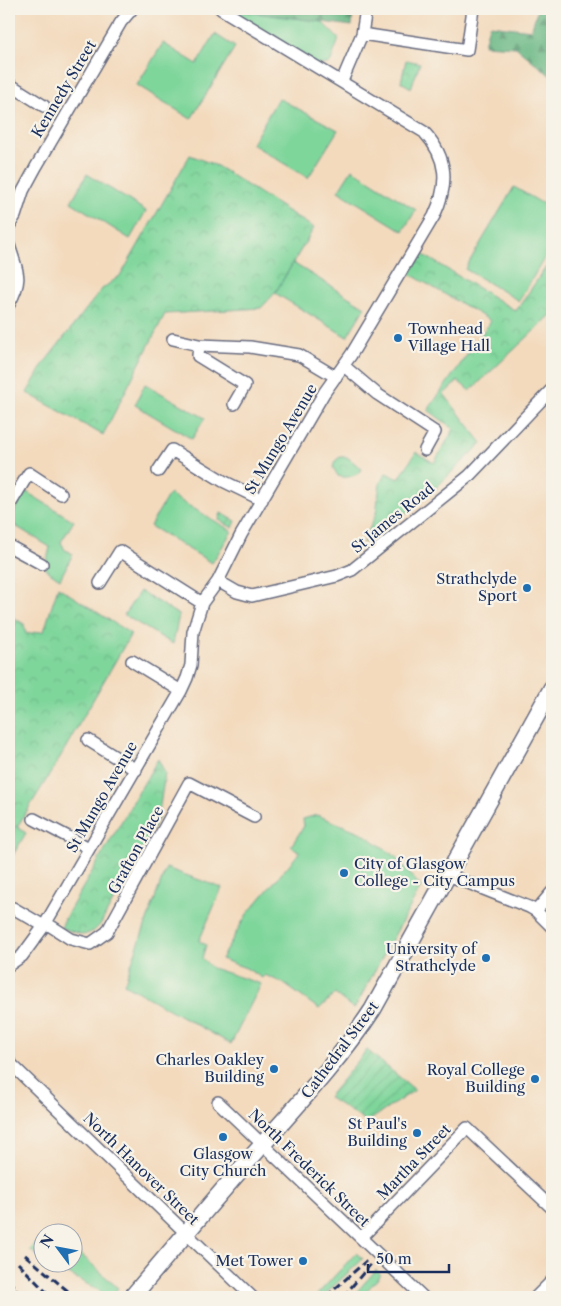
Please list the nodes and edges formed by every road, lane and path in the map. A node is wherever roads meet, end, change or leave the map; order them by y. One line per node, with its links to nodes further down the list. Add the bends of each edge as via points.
1 (120, 9): 6 (street)
2 (132, 9): 6 (street)
3 (221, 9): 8 (street, St Mungo Avenue)
4 (366, 9): 7 (street)
5 (473, 9): 7 (street, via 467,50)
6 (121, 22): 11 (street, Kennedy Street, via 36,167)
7 (362, 34): 8 (street)
8 (342, 81): 16 (street, St Mungo Avenue, via 424,132 437,148 444,181 434,216)
9 (9, 84): 10 (street)
10 (44, 106)
11 (9, 226)
12 (9, 245): 13 (street, via 19,278)
13 (9, 304)
14 (173, 339): 15 (street)
15 (199, 345): 17 (street, via 300,355); 19 (street, via 198,356 245,384)
16 (344, 366): 17 (street, St Mungo Avenue); 20 (street, via 377,394 435,432)
17 (336, 377): 23 (street, St Mungo Avenue)
18 (552, 390): 27 (street, St James Road, via 469,476 352,570 252,596)
19 (234, 404)
20 (425, 450)
21 (158, 471): 23 (street, via 172,450)
22 (62, 494): 24 (street, via 29,472)
23 (262, 500): 27 (street, St Mungo Avenue)
24 (9, 506)
25 (9, 546): 26 (street)
26 (42, 564)
27 (218, 581): 29 (street, St Mungo Avenue)
28 (100, 583): 29 (street, via 120,551)
29 (202, 603): 32 (street, St Mungo Avenue, via 193,632 191,665)
30 (132, 661): 32 (street)
31 (552, 688): 38 (street, Cathedral Street)
32 (181, 691): 34 (street, St Mungo Avenue)
33 (88, 740): 34 (street)
34 (136, 770): 37 (street, St Mungo Avenue)
35 (254, 818): 42 (street, Grafton Place, via 189,784 107,932 90,944 71,939)
36 (34, 819): 37 (street)
37 (89, 848): 42 (street, St Mungo Avenue)
38 (448, 875): 41 (street); 47 (street, Cathedral Street, via 362,1026 315,1086)
39 (552, 892): 41 (street)
40 (13, 908): 42 (street)
41 (536, 911): 43 (street)
42 (45, 925): 44 (street, St Mungo Avenue, via 22,956)
43 (552, 926)
44 (9, 965)
45 (9, 1062): 49 (street, North Hanover Street)
46 (218, 1102): 47 (street, North Frederick Street)
47 (263, 1144): 49 (street, Cathedral Street); 50 (street, North Frederick Street)
48 (552, 1208): 50 (street, Martha Street, via 467,1128)
49 (185, 1232): 52 (street, Cathedral Street); 53 (street, North Hanover Street)
50 (361, 1238): 54 (street, North Frederick Street)
51 (552, 1281): 55 (street)
52 (132, 1297)
53 (252, 1297)
54 (423, 1297)
55 (536, 1297)

